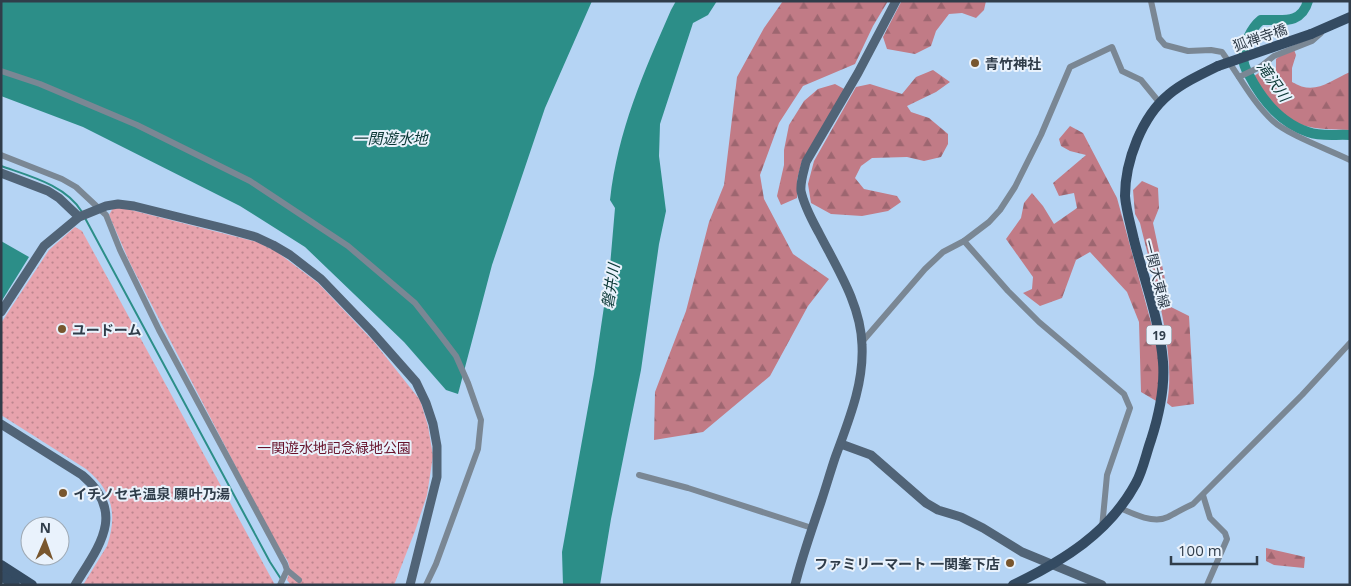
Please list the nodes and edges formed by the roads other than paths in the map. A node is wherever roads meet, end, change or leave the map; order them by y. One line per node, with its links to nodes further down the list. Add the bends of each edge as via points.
1 (896, 1): 16 (street, via 806,162 801,190 806,207 844,283 856,313)
2 (1151, 1): 7 (street, via 1159,38 1165,45 1188,51 1222,52)
3 (1348, 21): 4 (main road, 19)
4 (1325, 29): 5 (main road, 狐禅寺橋 / 19, bridge); 7 (street, via 1312,41 1274,56)
5 (1218, 66): 8 (main road, 一関大東線 / 19, via 1184,82)
6 (1, 71): 35 (street, via 137,125 250,181 348,246 415,304 432,324 456,356 481,420 478,449)
7 (1240, 76): 10 (street, via 1274,123)
8 (1159, 102): 14 (street, via 1141,80 1122,71 1112,47 1070,68 1015,188 989,222); 22 (main road, 一関大東線 / 19, via 1148,116 1133,149 1125,195 1159,336 1162,387 1148,451 1137,481)
9 (1, 155): 12 (street, via 76,187)
10 (1350, 160)
11 (1, 173): 13 (street, via 48,191)
12 (95, 210): 13 (street); 27 (street, via 106,214 159,330); 34 (street, via 118,204 134,206 232,230 274,245 321,279 416,382 433,424 438,478)
13 (79, 217): 15 (street, via 44,246)
14 (964, 241): 16 (street, via 943,252 925,269); 24 (street, via 1040,322 1124,394 1130,408 1107,475)
15 (1, 312)
16 (862, 342): 19 (street, via 862,371)
17 (1350, 344): 21 (street)
18 (1, 424): 32 (street, via 78,472 100,494 106,510 106,528)
19 (841, 444): 23 (street); 25 (street, via 870,455 938,510 983,528 1022,552)
20 (639, 475): 23 (street)
21 (1203, 494): 22 (street, via 1193,504 1166,518 1152,519); 39 (street, via 1210,518 1226,533 1227,539)
22 (1120, 508): 24 (main road, 一関大東線 / 19)
23 (812, 528): 36 (street)
24 (1102, 529): 25 (main road, 一関大東線 / 19)
25 (1053, 564): 37 (main road, 一関大東線 / 19); 38 (street)
26 (1, 565): 31 (main road)
27 (287, 570): 29 (street); 33 (street)
28 (1, 576): 30 (main road)
29 (299, 580)
30 (15, 585)
31 (32, 585)
32 (75, 585)
33 (280, 585)
34 (410, 585)
35 (426, 585)
36 (795, 585)
37 (1013, 585)
38 (1102, 585)
39 (1207, 585)

